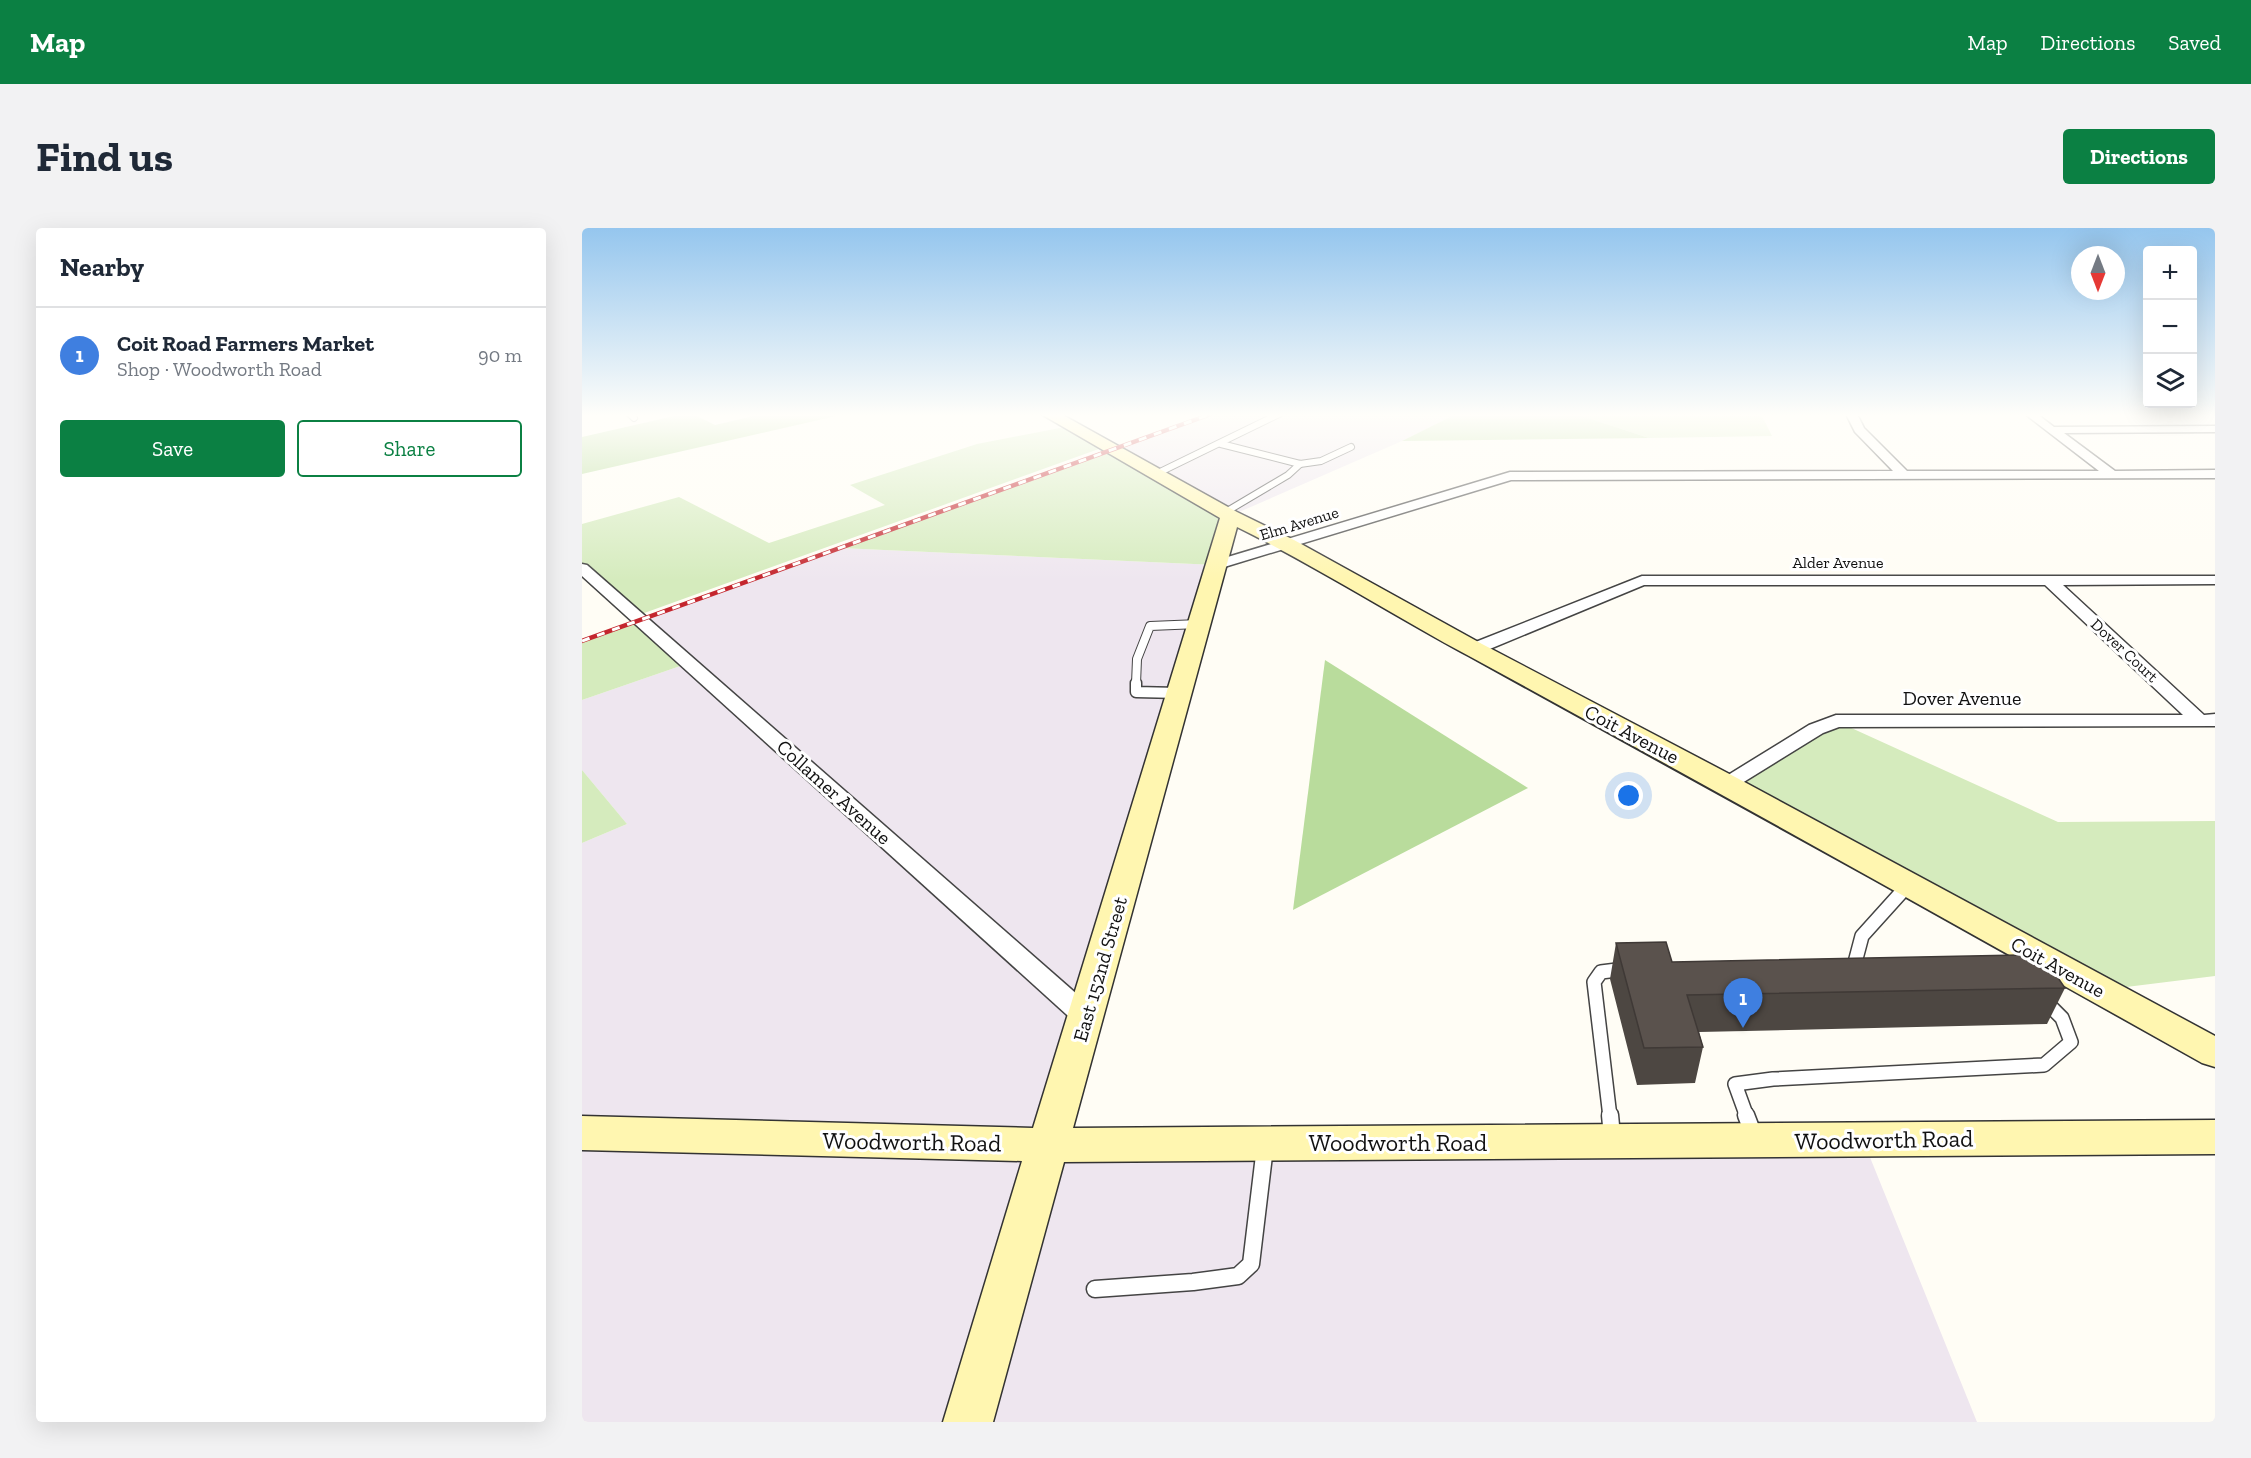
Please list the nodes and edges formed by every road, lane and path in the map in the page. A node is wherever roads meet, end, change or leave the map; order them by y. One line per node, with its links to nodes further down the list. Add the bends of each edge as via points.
1 (1148, 470): 6 (street, Coit Avenue)
2 (1165, 470): 6 (lane)
3 (1294, 470): 10 (lane)
4 (1899, 470): 9 (street)
5 (2106, 470): 7 (street)
6 (1156, 474): 10 (street, Coit Avenue)
7 (2112, 474): 8 (street, Elm Avenue); 9 (street, Elm Avenue)
8 (2215, 474)
9 (1904, 475): 11 (street, Elm Avenue, via 1510,476)
10 (1227, 515): 11 (street, Coit Avenue); 12 (street, East 152nd Street)
11 (1287, 544): 12 (street, Elm Avenue); 17 (street, Coit Avenue)
12 (1216, 565): 16 (street, East 152nd Street)
13 (583, 570): 25 (street, Collamer Avenue)
14 (2049, 580): 15 (street, Alder Avenue); 17 (street, Alder Avenue, via 1642,581); 19 (street, Dover Court)
15 (2215, 580)
16 (1199, 624): 18 (street, East 152nd Street); 18 (lane, via 1150,626 1137,659 1136,692)
17 (1474, 649): 20 (street, Coit Avenue)
18 (1179, 693): 25 (street, East 152nd Street)
19 (2207, 721): 20 (street, Dover Avenue, via 1836,721)
20 (1726, 784): 21 (street, Coit Avenue)
21 (1909, 885): 23 (lane, via 1862,936); 26 (street, Coit Avenue)
22 (1644, 969): 29 (lane, via 1601,972 1594,982)
23 (1852, 973)
24 (2034, 991): 30 (lane, via 2069,1028 2071,1042 2044,1065 1735,1084)
25 (1086, 1017): 32 (street, East 152nd Street)
26 (2215, 1053)
27 (582, 1133): 32 (street, Woodworth Road)
28 (2215, 1137): 30 (street, Woodworth Road)
29 (1613, 1142): 30 (street, Woodworth Road); 31 (street, Woodworth Road)
30 (1756, 1142)
31 (1265, 1144): 32 (street, Woodworth Road); 33 (lane, via 1251,1263 1238,1276)
32 (1047, 1145): 34 (street, East 152nd Street)
33 (1095, 1289)
34 (968, 1422)

